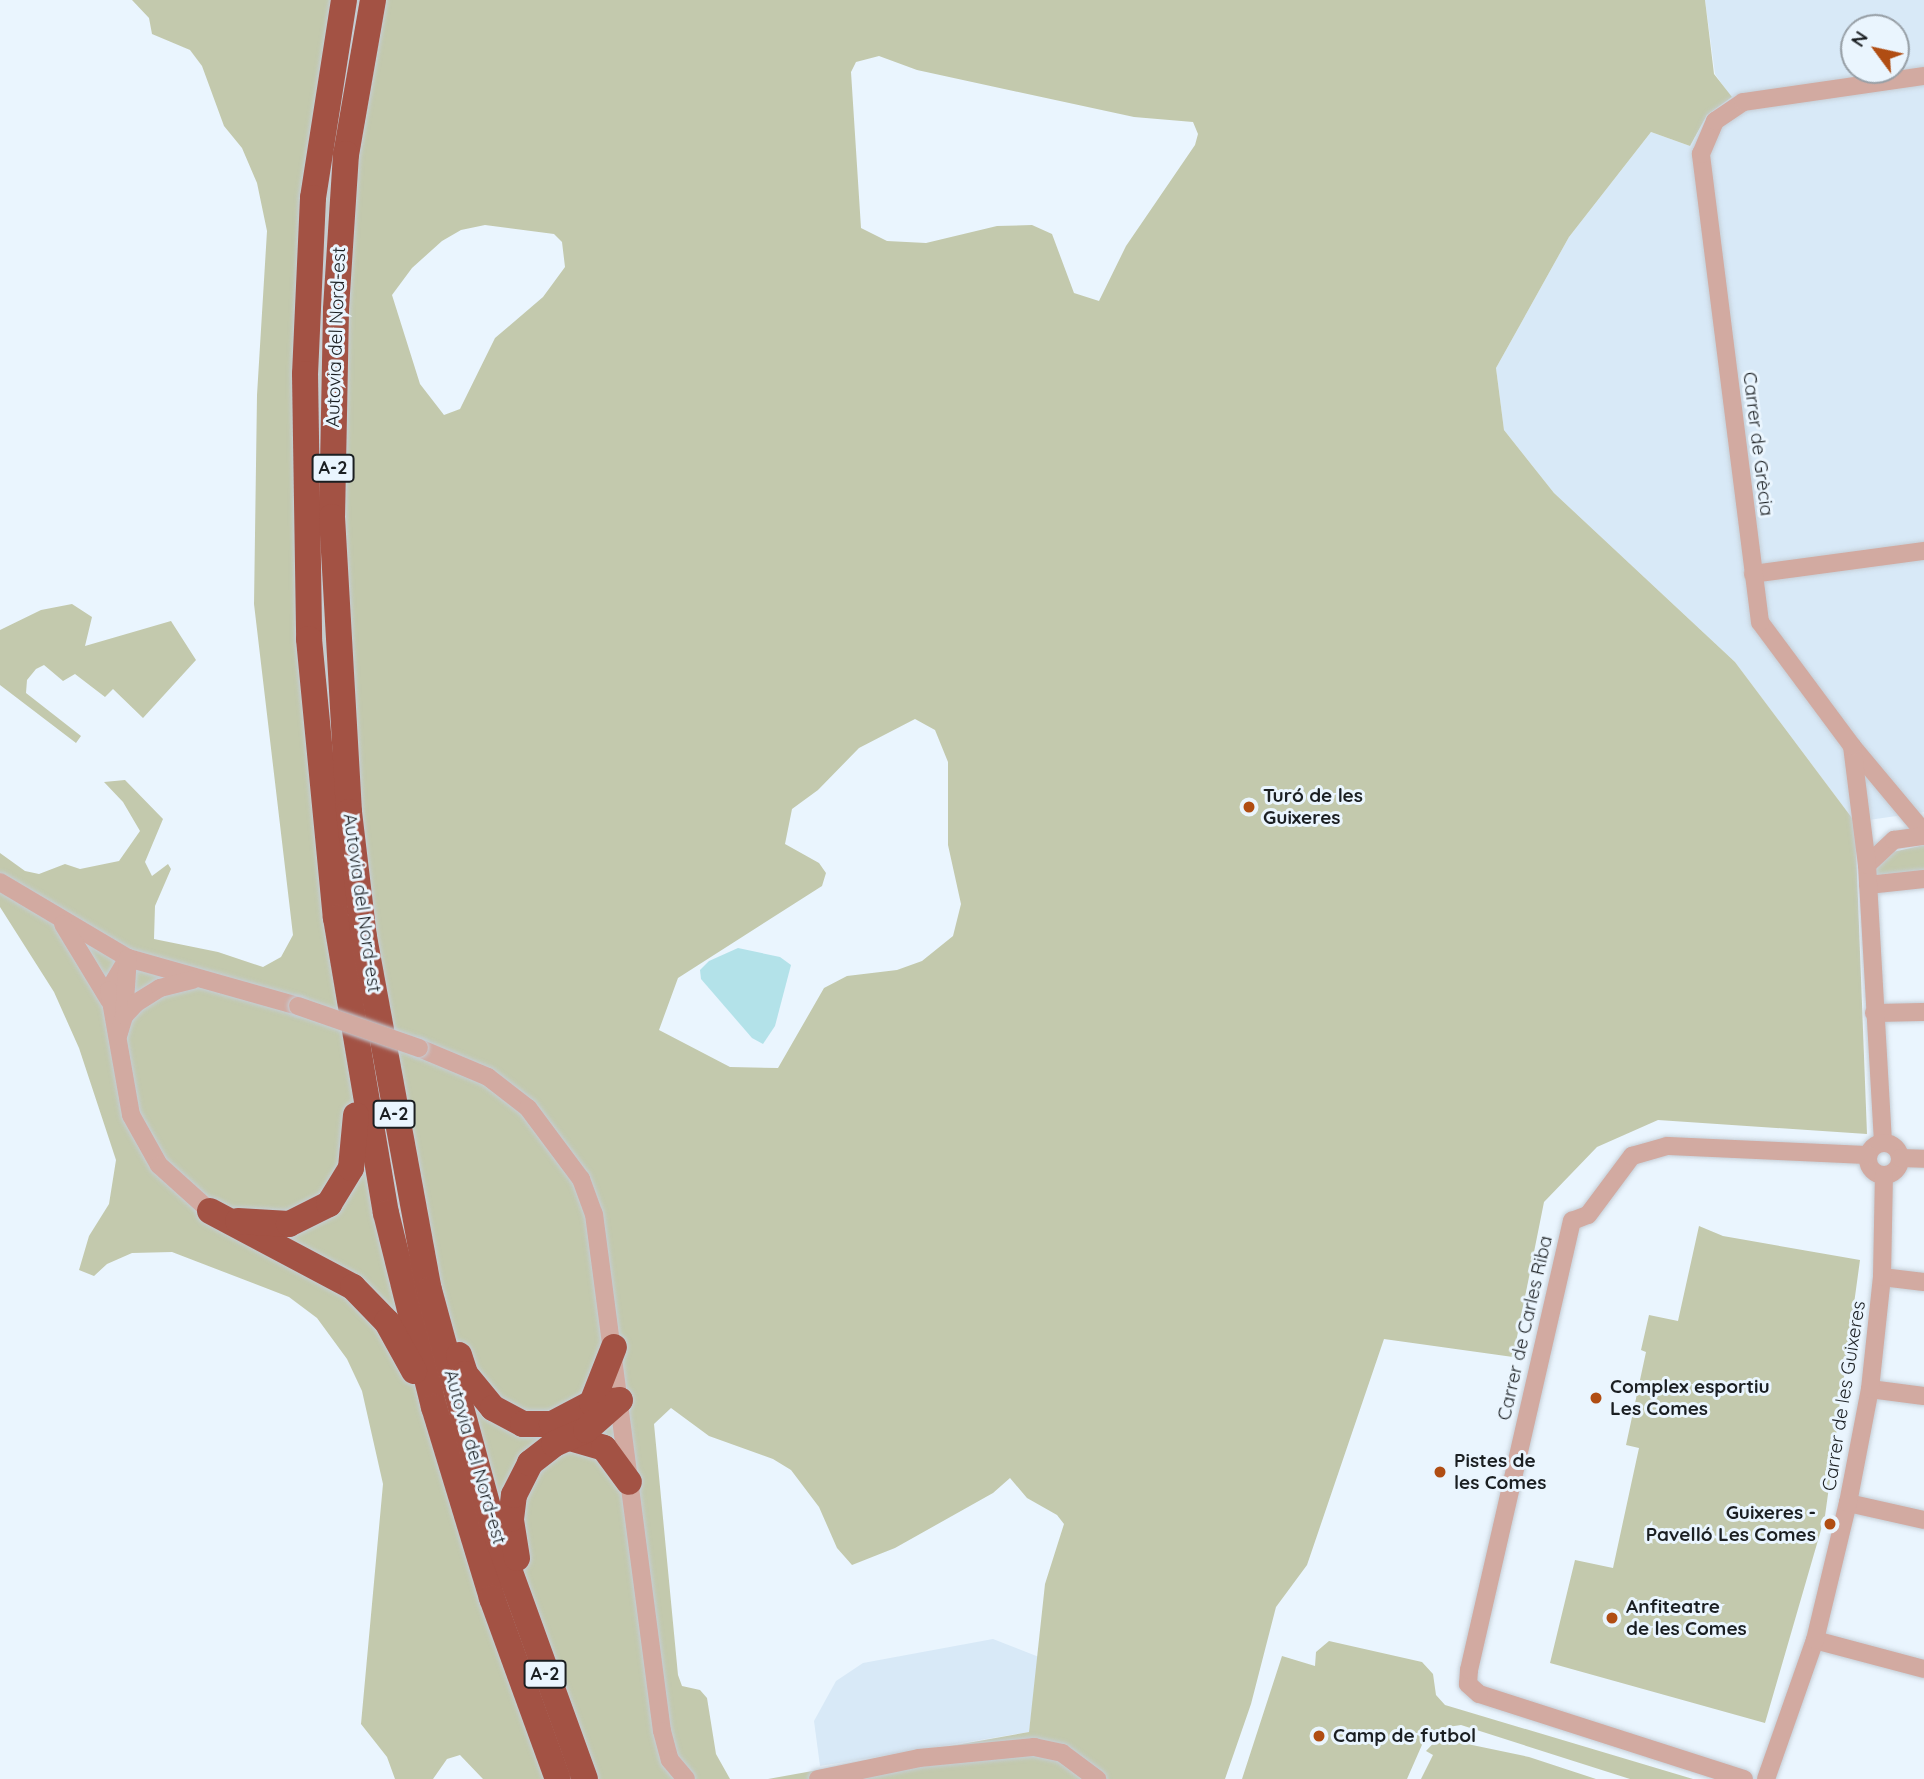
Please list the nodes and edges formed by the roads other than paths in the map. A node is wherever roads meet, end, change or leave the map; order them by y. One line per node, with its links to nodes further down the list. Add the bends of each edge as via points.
1 (344, 0): 20 (highway, Autovia del Nord-est / A-2, via 313,198 305,374 305,546 314,720)
2 (373, 0): 29 (highway, Autovia del Nord-est / A-2, via 354,94 340,223 333,403 335,606 349,812 365,937)
3 (1924, 76): 5 (street, Carrer de Grècia, via 1743,102 1714,121 1701,154)
4 (1924, 551): 5 (street)
5 (1753, 574): 6 (street, Carrer de Grècia, via 1760,622)
6 (1852, 746): 7 (street, Carrer de Grècia); 8 (street, Carrer de Grècia)
7 (1924, 834): 8 (street, via 1894,840)
8 (1867, 865): 11 (street)
9 (1924, 879): 11 (street)
10 (0, 882): 12 (street)
11 (1868, 885): 17 (street)
12 (61, 921): 13 (street); 15 (street)
13 (128, 958): 14 (street); 15 (street, via 111,981); 18 (street)
14 (195, 980): 18 (street, via 160,988); 30 (street, bridge, via 298,1006 419,1048 488,1077 528,1108 581,1179 594,1214)
15 (109, 1000): 19 (street)
16 (1924, 1012): 17 (street)
17 (1874, 1013): 21 (street)
18 (124, 1016): 19 (street)
19 (118, 1036): 26 (street, via 127,1102 143,1142 167,1175)
20 (359, 1068): 26 (highway, via 354,1155 329,1204 300,1222 275,1226); 35 (highway, Autovia del Nord-est / A-2, via 386,1213)
21 (1883, 1142): 22 (street); 23 (street, via 1894,1146)
22 (1868, 1156): 25 (street, via 1872,1170); 48 (street, Carrer de Carles Riba, via 1667,1146 1632,1156 1588,1215 1572,1221 1469,1670 1471,1688)
23 (1900, 1158): 24 (street); 25 (street, via 1895,1171)
24 (1924, 1159)
25 (1884, 1175): 27 (street, Carrer de les Guixeres)
26 (210, 1211): 35 (highway, via 336,1276 366,1298 397,1339)
27 (1882, 1277): 28 (street); 31 (street, Carrer de les Guixeres)
28 (1924, 1282)
29 (429, 1290): 34 (highway, via 448,1323 465,1374 492,1408 509,1419 538,1425 567,1419); 40 (highway, Autovia del Nord-est / A-2)
30 (614, 1347): 33 (street); 34 (highway)
31 (1870, 1389): 32 (street); 38 (street, Carrer de les Guixeres)
32 (1924, 1396)
33 (620, 1400): 34 (highway); 36 (highway); 37 (street)
34 (592, 1403)
35 (434, 1407): 43 (highway, Autovia del Nord-est / A-2, via 492,1598)
36 (570, 1438): 37 (highway, via 604,1448); 40 (highway, via 541,1452 514,1495 511,1519)
37 (629, 1482): 45 (street, via 662,1731 670,1760)
38 (1848, 1503): 39 (street); 41 (street, Carrer de les Guixeres)
39 (1924, 1520)
40 (517, 1595): 44 (highway, Autovia del Nord-est / A-2)
41 (1815, 1640): 42 (street); 49 (street, Carrer de les Guixeres)
42 (1924, 1669)
43 (558, 1779)
44 (585, 1779)
45 (686, 1779)
46 (818, 1779): 47 (street, via 919,1758 1034,1747 1062,1753)
47 (1097, 1779)
48 (1744, 1779)
49 (1766, 1779)

